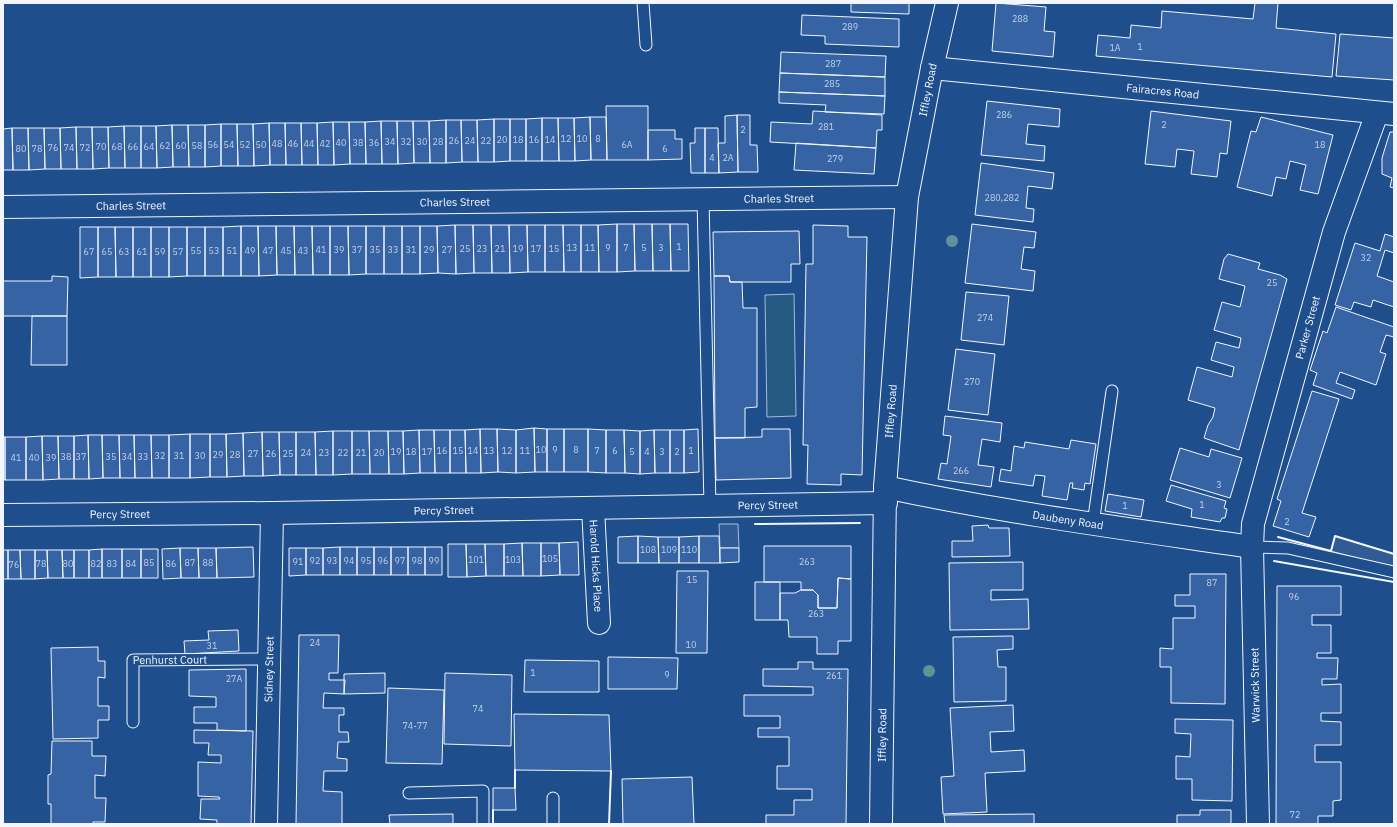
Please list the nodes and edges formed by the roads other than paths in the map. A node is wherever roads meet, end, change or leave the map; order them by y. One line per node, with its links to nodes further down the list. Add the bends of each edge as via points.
1 (644, 3): 3 (lane)
2 (947, 3): 4 (street, Iffley Road)
3 (646, 45)
4 (932, 68): 5 (street, Fairacres Road); 6 (street, Iffley Road)
5 (1386, 113): 16 (street, Parker Street, via 1334,232 1253,524)
6 (908, 197): 7 (street, Charles Street); 10 (street, Iffley Road)
7 (703, 199): 8 (street, Charles Street); 11 (lane)
8 (3, 207)
9 (1112, 391): 15 (lane)
10 (885, 495): 11 (street, Percy Street); 15 (street, Daubeny Road, via 942,499); 26 (street, Iffley Road)
11 (710, 506): 12 (street, Percy Street)
12 (593, 508): 13 (street, Percy Street); 18 (street, Harold Hicks Place)
13 (272, 513): 14 (street, Percy Street); 19 (street, Sidney Street)
14 (3, 515)
15 (1093, 524): 16 (street, Daubeny Road)
16 (1252, 546): 17 (lane, via 1288,548); 27 (street, Warwick Street)
17 (1394, 572)
18 (600, 623)
19 (269, 659): 20 (lane, Penhurst Court, via 133,660); 23 (street, Sidney Street)
20 (134, 722)
21 (409, 793): 24 (lane, via 483,791)
22 (554, 798): 25 (lane)
23 (266, 824)
24 (483, 824)
25 (553, 824)
26 (880, 824)
27 (1258, 824)

